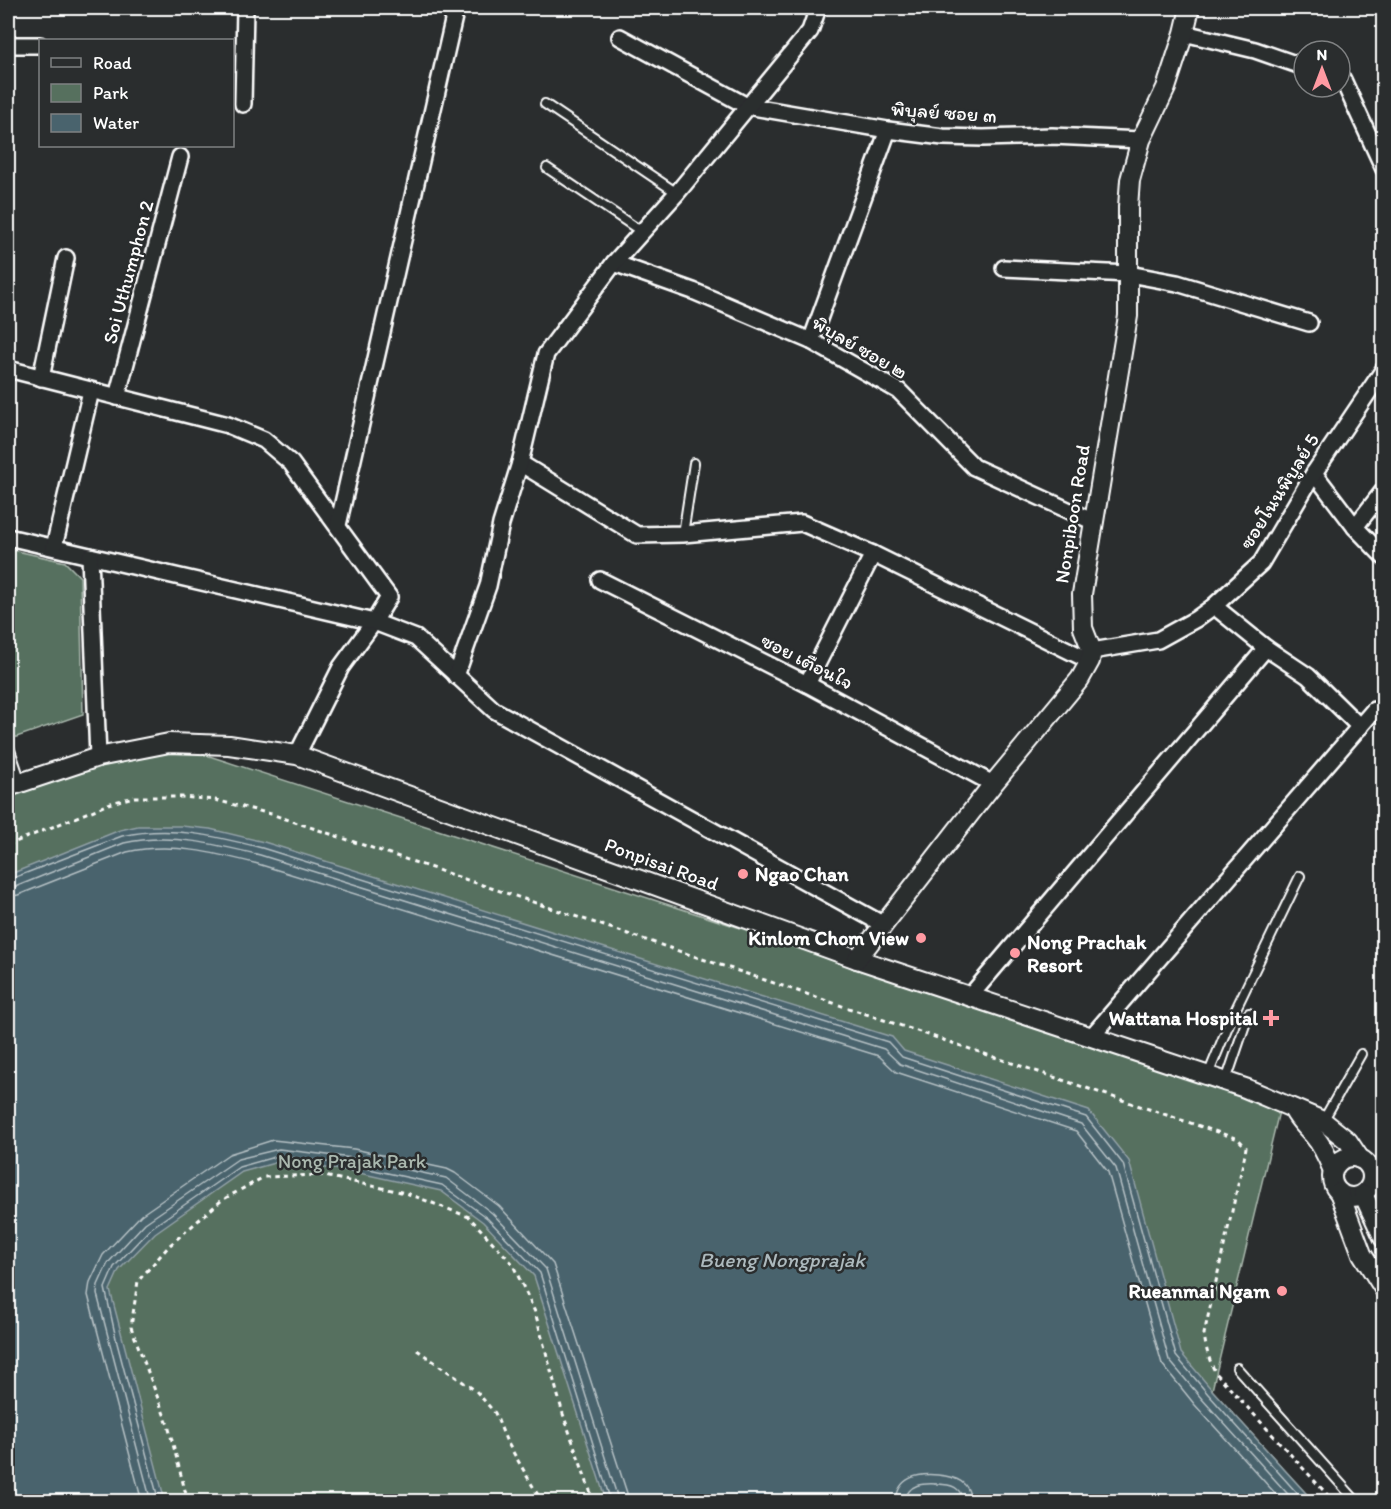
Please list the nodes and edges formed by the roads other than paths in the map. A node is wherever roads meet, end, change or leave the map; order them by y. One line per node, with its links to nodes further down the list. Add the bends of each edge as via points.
1 (245, 8): 11 (street, via 243,104)
2 (456, 8): 37 (street)
3 (818, 8): 13 (street, via 810,30)
4 (1190, 8): 5 (street, Nonpiboon Road)
5 (1184, 33): 9 (street); 15 (street, Nonpiboon Road, via 1166,88)
6 (620, 38): 13 (street, พิบุลย์ ซอย ๓)
7 (8, 45): 8 (street)
8 (39, 45)
9 (1292, 63)
10 (1352, 98): 18 (street)
11 (234, 99)
12 (545, 104): 19 (lane)
13 (747, 106): 14 (street, พิบุลย์ ซอย ๓); 19 (street)
14 (888, 130): 15 (street, พิบุลย์ ซอย ๓, via 943,137); 26 (street)
15 (1141, 140): 24 (street, Nonpiboon Road, via 1130,189)
16 (180, 157): 31 (street, Soi Uthumphon 2)
17 (548, 168): 20 (lane)
18 (1383, 170)
19 (677, 193): 20 (street)
20 (642, 232): 22 (street)
21 (66, 258): 29 (street)
22 (614, 263): 26 (street, พิบุลย์ ซอย ๒, via 693,291); 32 (street, via 546,354)
23 (1004, 268): 24 (street)
24 (1129, 274): 25 (street, via 1177,283); 36 (street, Nonpiboon Road, via 1128,316)
25 (1309, 323)
26 (811, 341): 36 (street, พิบุลย์ ซอย ๒, via 899,391 974,467)
27 (8, 369): 29 (street)
28 (1383, 369): 34 (street, ซอยโนนพิบูลย์ 5)
29 (42, 378): 30 (street)
30 (91, 391): 31 (street); 41 (street)
31 (117, 397): 37 (street, via 228,425 264,440 291,463)
32 (520, 463): 39 (street, via 637,535); 50 (street, via 501,524 488,586)
33 (694, 463): 39 (lane)
34 (1314, 473): 38 (street); 46 (street, ซอยโนนพิบูลย์ 5, via 1261,563)
35 (1383, 490): 38 (street)
36 (1094, 522): 49 (street, Nonpiboon Road, via 1082,594 1083,628)
37 (338, 525): 47 (street, via 389,597)
38 (1355, 526): 44 (street)
39 (683, 534): 42 (street, via 802,523)
40 (8, 537): 41 (street)
41 (54, 547): 43 (street)
42 (873, 554): 49 (street); 51 (street)
43 (90, 556): 47 (street); 56 (street)
44 (1383, 556)
45 (600, 580): 51 (street, ซอย เตือนใจ)
46 (1214, 606): 48 (street); 49 (street, ซอยโนนพิบูลย์ 5, via 1158,640)
47 (374, 622): 50 (street, via 416,638); 55 (street, via 341,667)
48 (1266, 648): 53 (street, via 1308,676); 62 (street)
49 (1091, 656): 58 (street, via 1080,679)
50 (456, 676): 60 (street, via 494,710)
51 (807, 684): 58 (street, ซอย เตือนใจ)
52 (1383, 715): 53 (street, via 1374,710)
53 (1360, 727): 64 (street)
54 (8, 744): 57 (lane)
55 (297, 755): 56 (street, Ponpisai Road, via 229,745 169,743); 61 (street, Ponpisai Road)
56 (98, 757): 57 (street, Ponpisai Road)
57 (14, 784)
58 (993, 784): 60 (street)
59 (1300, 876): 66 (lane)
60 (884, 925): 61 (street)
61 (857, 959): 62 (street, Ponpisai Road)
62 (971, 995): 64 (street, Ponpisai Road)
63 (1249, 1013): 67 (lane)
64 (1092, 1036): 66 (street, Ponpisai Road)
65 (1361, 1054): 69 (lane)
66 (1208, 1075): 67 (street, Ponpisai Road)
67 (1226, 1081): 68 (street, Ponpisai Road)
68 (1293, 1109): 69 (street, Ponpisai Road); 71 (street, via 1315,1137)
69 (1323, 1121): 70 (street, Ponpisai Road, via 1348,1142)
70 (1360, 1159): 71 (street, via 1344,1159); 72 (street)
71 (1333, 1171): 73 (street, via 1333,1182)
72 (1378, 1183): 74 (street)
73 (1339, 1192): 74 (street, via 1355,1197); 77 (street, via 1362,1254)
74 (1363, 1194): 75 (street); 76 (street)
75 (1383, 1211)
76 (1383, 1239)
77 (1383, 1289)
78 (1238, 1368): 79 (lane)
79 (1357, 1502)

